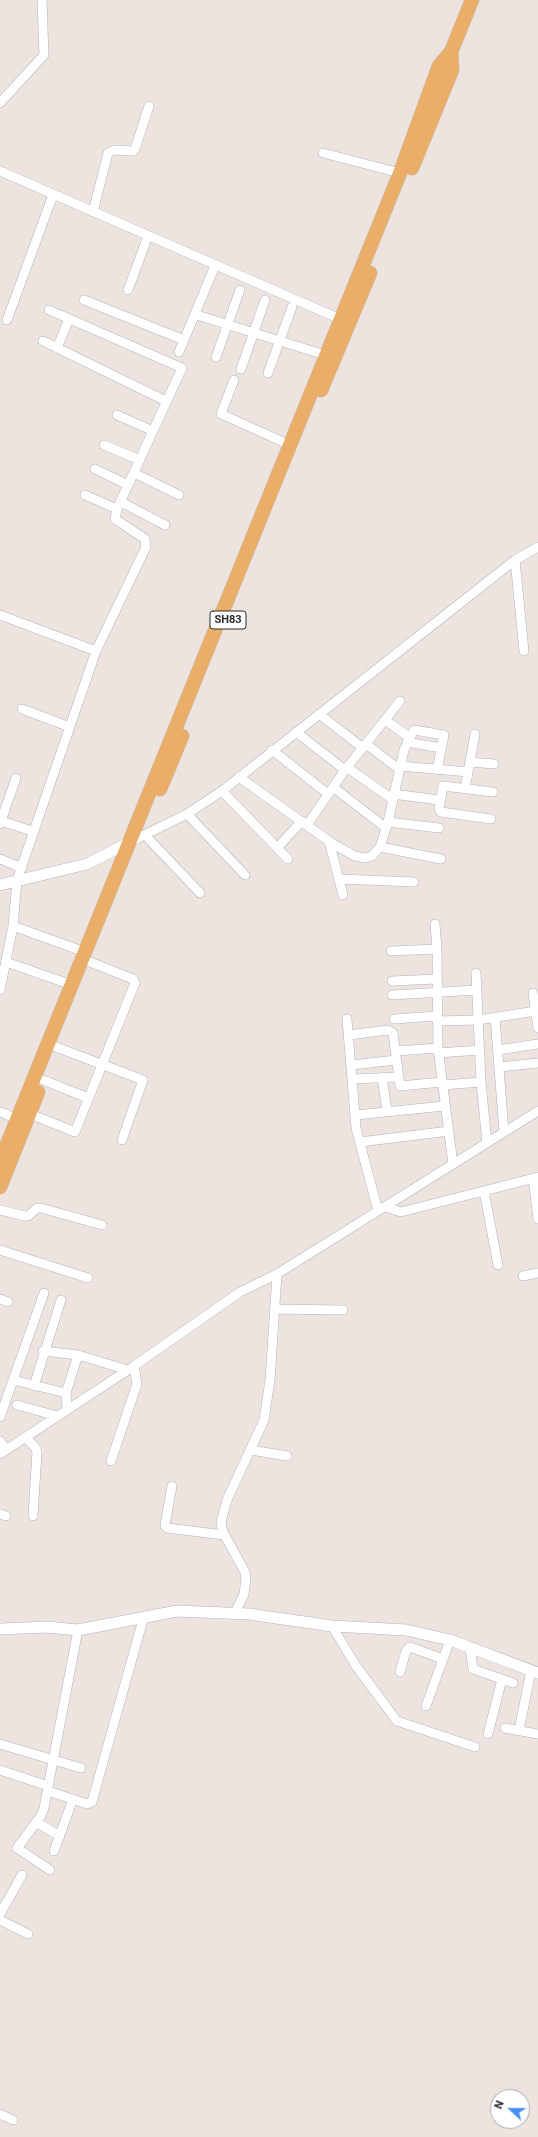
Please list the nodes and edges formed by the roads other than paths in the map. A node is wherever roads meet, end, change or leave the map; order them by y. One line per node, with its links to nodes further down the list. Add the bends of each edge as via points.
1 (42, 0): 4 (street, via 44,55)
2 (472, 0): 3 (main road, SH83)
3 (451, 52): 8 (main road, SH83, via 439,66); 53 (main road, SH83, via 452,70)
4 (0, 103)
5 (149, 106): 10 (street, via 135,149 114,150 108,154)
6 (323, 153): 8 (street)
7 (0, 171): 9 (street)
8 (400, 173): 21 (main road, SH83)
9 (53, 195): 10 (street); 22 (street)
10 (93, 212): 11 (street)
11 (148, 236): 12 (street); 13 (street)
12 (215, 266): 21 (street); 26 (street)
13 (128, 290)
14 (240, 290): 23 (street)
15 (84, 300): 26 (street)
16 (265, 300): 24 (street)
17 (292, 307): 27 (street)
18 (49, 310): 20 (street)
19 (200, 316): 23 (street)
20 (69, 319): 28 (street); 35 (street, via 179,365 182,368 181,372)
21 (340, 319): 30 (main road, SH83)
22 (7, 320)
23 (226, 324): 24 (street); 31 (street)
24 (254, 333): 27 (street); 32 (street)
25 (43, 340): 28 (street)
26 (184, 340): 29 (street)
27 (280, 341): 30 (street); 33 (street)
28 (57, 348): 35 (street)
29 (179, 352)
30 (325, 355): 39 (main road, SH83)
31 (216, 357)
32 (241, 369)
33 (268, 373)
34 (234, 380): 39 (street, via 221,414)
35 (166, 401): 37 (street)
36 (117, 415): 37 (street)
37 (152, 431): 40 (street)
38 (104, 444): 40 (street)
39 (290, 446): 53 (main road, SH83)
40 (140, 460): 42 (street)
41 (95, 469): 43 (street)
42 (134, 472): 43 (street); 45 (street)
43 (128, 485): 46 (street)
44 (85, 495): 46 (street)
45 (179, 495)
46 (119, 506): 47 (street); 51 (street, via 115,519 145,539 146,547)
47 (165, 525)
48 (538, 547): 49 (street)
49 (515, 560): 52 (street); 56 (street)
50 (0, 614): 51 (street)
51 (96, 651): 58 (street)
52 (524, 651)
53 (210, 652): 86 (main road, SH83)
54 (400, 701): 57 (street)
55 (22, 710): 58 (street)
56 (319, 714): 59 (street); 62 (street)
57 (385, 720): 61 (street); 62 (street)
58 (70, 727): 93 (street)
59 (296, 732): 64 (street); 68 (street)
60 (475, 734): 65 (street)
61 (408, 739): 63 (street); 63 (street, via 415,730 442,734); 67 (street)
62 (365, 746): 67 (street); 68 (street)
63 (441, 748): 69 (street)
64 (272, 750): 71 (street); 74 (street)
65 (470, 762): 66 (street); 70 (street)
66 (494, 764)
67 (399, 767): 69 (street); 77 (street)
68 (347, 769): 74 (street); 77 (street)
69 (437, 770): 70 (street)
70 (468, 772): 73 (street)
71 (239, 777): 75 (street); 82 (street)
72 (16, 778): 81 (street)
73 (465, 789): 76 (street); 78 (street, via 443,786)
74 (330, 790): 82 (street); 83 (street)
75 (222, 791): 79 (street); 89 (street)
76 (493, 792)
77 (393, 797): 78 (street); 83 (street)
78 (439, 800): 80 (street, via 441,812)
79 (187, 814): 86 (street); 94 (street)
80 (492, 820)
81 (0, 822): 85 (street)
82 (304, 823): 87 (street); 89 (street)
83 (387, 825): 84 (street); 88 (street)
84 (439, 828)
85 (29, 830)
86 (137, 839): 96 (street, via 86,864); 99 (street); 105 (main road, SH83)
87 (329, 841): 88 (street, via 355,856 365,858 372,856); 95 (street)
88 (380, 847): 92 (street)
89 (277, 848): 91 (street)
90 (0, 859): 93 (street)
91 (288, 859)
92 (441, 859)
93 (22, 868): 96 (street)
94 (245, 875)
95 (339, 879): 97 (street); 100 (street)
96 (17, 880): 98 (street); 102 (street)
97 (414, 882)
98 (0, 885)
99 (200, 893)
100 (342, 895)
101 (435, 924): 103 (street)
102 (13, 926): 105 (street); 106 (street)
103 (437, 949): 104 (street); 108 (street)
104 (391, 950)
105 (88, 957): 110 (main road, SH83); 125 (main road, SH83); 130 (street, via 135,980)
106 (6, 962): 110 (street); 111 (street)
107 (476, 973): 112 (street)
108 (437, 980): 109 (street); 113 (street)
109 (392, 981)
110 (72, 985): 146 (main road, SH83)
111 (0, 989)
112 (477, 990): 113 (street); 121 (street)
113 (437, 993): 115 (street); 120 (street)
114 (533, 993): 116 (street)
115 (392, 995)
116 (536, 1012): 117 (street); 122 (street)
117 (495, 1017): 121 (street); 128 (street)
118 (347, 1019): 123 (street)
119 (394, 1019): 120 (street)
120 (437, 1019): 121 (street); 126 (street)
121 (478, 1020): 127 (street)
122 (538, 1028)
123 (349, 1034): 129 (street, via 391,1031 394,1035); 132 (street)
124 (538, 1044): 128 (street)
125 (56, 1047): 130 (street); 137 (main road, SH83)
126 (438, 1050): 127 (street); 129 (street); 139 (street)
127 (480, 1050): 138 (street)
128 (498, 1050): 133 (street)
129 (396, 1055): 132 (street); 135 (street)
130 (102, 1063): 140 (street); 149 (street, via 143,1080)
131 (538, 1063): 133 (street)
132 (352, 1065): 136 (street)
133 (499, 1067): 148 (street)
134 (382, 1077): 135 (street); 136 (street); 142 (street)
135 (398, 1077): 139 (street, via 400,1086)
136 (353, 1079): 145 (street)
137 (43, 1080): 140 (street); 146 (main road, SH83)
138 (481, 1082): 139 (street); 151 (street)
139 (442, 1083): 141 (street)
140 (88, 1098): 146 (street, via 75,1132)
141 (444, 1106): 142 (street); 147 (street)
142 (387, 1111): 145 (street)
143 (0, 1112): 146 (street)
144 (538, 1112): 148 (street)
145 (356, 1115): 150 (street)
146 (23, 1117): 152 (main road, SH83); 155 (main road, SH83)
147 (449, 1131): 150 (street); 153 (street)
148 (504, 1132): 151 (street)
149 (122, 1140)
150 (360, 1142): 157 (street)
151 (487, 1143): 153 (street)
152 (0, 1162)
153 (453, 1164): 157 (street)
154 (535, 1177): 156 (street); 159 (street)
155 (0, 1187)
156 (484, 1191): 157 (street, via 401,1212); 162 (street)
157 (382, 1209): 164 (street)
158 (0, 1210): 160 (street, via 28,1216 37,1208)
159 (538, 1219)
160 (102, 1225)
161 (0, 1250): 166 (street)
162 (498, 1265)
163 (538, 1273): 165 (street)
164 (277, 1274): 169 (street); 173 (street, via 240,1292)
165 (523, 1276)
166 (88, 1278)
167 (44, 1293): 174 (street)
168 (61, 1300): 171 (street)
169 (274, 1309): 170 (street); 183 (street, via 270,1380 265,1413 262,1427)
170 (343, 1310)
171 (43, 1351): 172 (street); 175 (street)
172 (78, 1355): 173 (street); 176 (street)
173 (131, 1368): 178 (street); 186 (street, via 137,1384)
174 (13, 1380): 175 (street); 180 (street)
175 (34, 1386): 176 (street)
176 (66, 1393): 178 (street)
177 (17, 1405): 179 (street)
178 (67, 1409): 179 (street)
179 (57, 1416): 181 (street)
180 (0, 1417)
181 (24, 1438): 184 (street); 188 (street, via 37,1452)
182 (0, 1441): 184 (street)
183 (251, 1450): 185 (street); 189 (street, via 223,1512 221,1522)
184 (3, 1452)
185 (287, 1456)
186 (111, 1461)
187 (172, 1486): 189 (street, via 165,1525 167,1528)
188 (33, 1516)
189 (224, 1535): 190 (street, via 245,1572 246,1579 244,1594)
190 (235, 1613): 191 (street, via 177,1611); 192 (street)
191 (144, 1616): 194 (street); 213 (street, via 93,1800 87,1804)
192 (332, 1626): 195 (street, via 406,1630); 208 (street, via 356,1666 397,1721)
193 (0, 1629): 194 (street, via 47,1627)
194 (78, 1630): 209 (street)
195 (450, 1640): 196 (street); 197 (street)
196 (470, 1648): 199 (street); 200 (street, via 474,1669)
197 (443, 1659): 198 (street, via 410,1647 406,1651); 202 (street)
198 (400, 1672)
199 (534, 1672): 204 (street)
200 (502, 1679): 201 (street); 205 (street)
201 (512, 1683)
202 (426, 1706)
203 (505, 1728): 204 (street)
204 (519, 1730): 206 (street)
205 (488, 1734)
206 (538, 1734)
207 (0, 1744): 209 (street)
208 (475, 1747)
209 (52, 1761): 210 (street); 212 (street)
210 (81, 1768)
211 (0, 1770): 212 (street)
212 (48, 1789): 213 (street); 214 (street, via 43,1811)
213 (74, 1799): 215 (street)
214 (36, 1822): 215 (street); 217 (street, via 18,1848)
215 (60, 1836): 216 (street)
216 (54, 1851)
217 (50, 1870)
218 (22, 1875): 219 (street)
219 (0, 1914)
220 (0, 1920): 221 (street)
221 (28, 1934)
222 (0, 2114): 223 (street)
223 (12, 2120)

